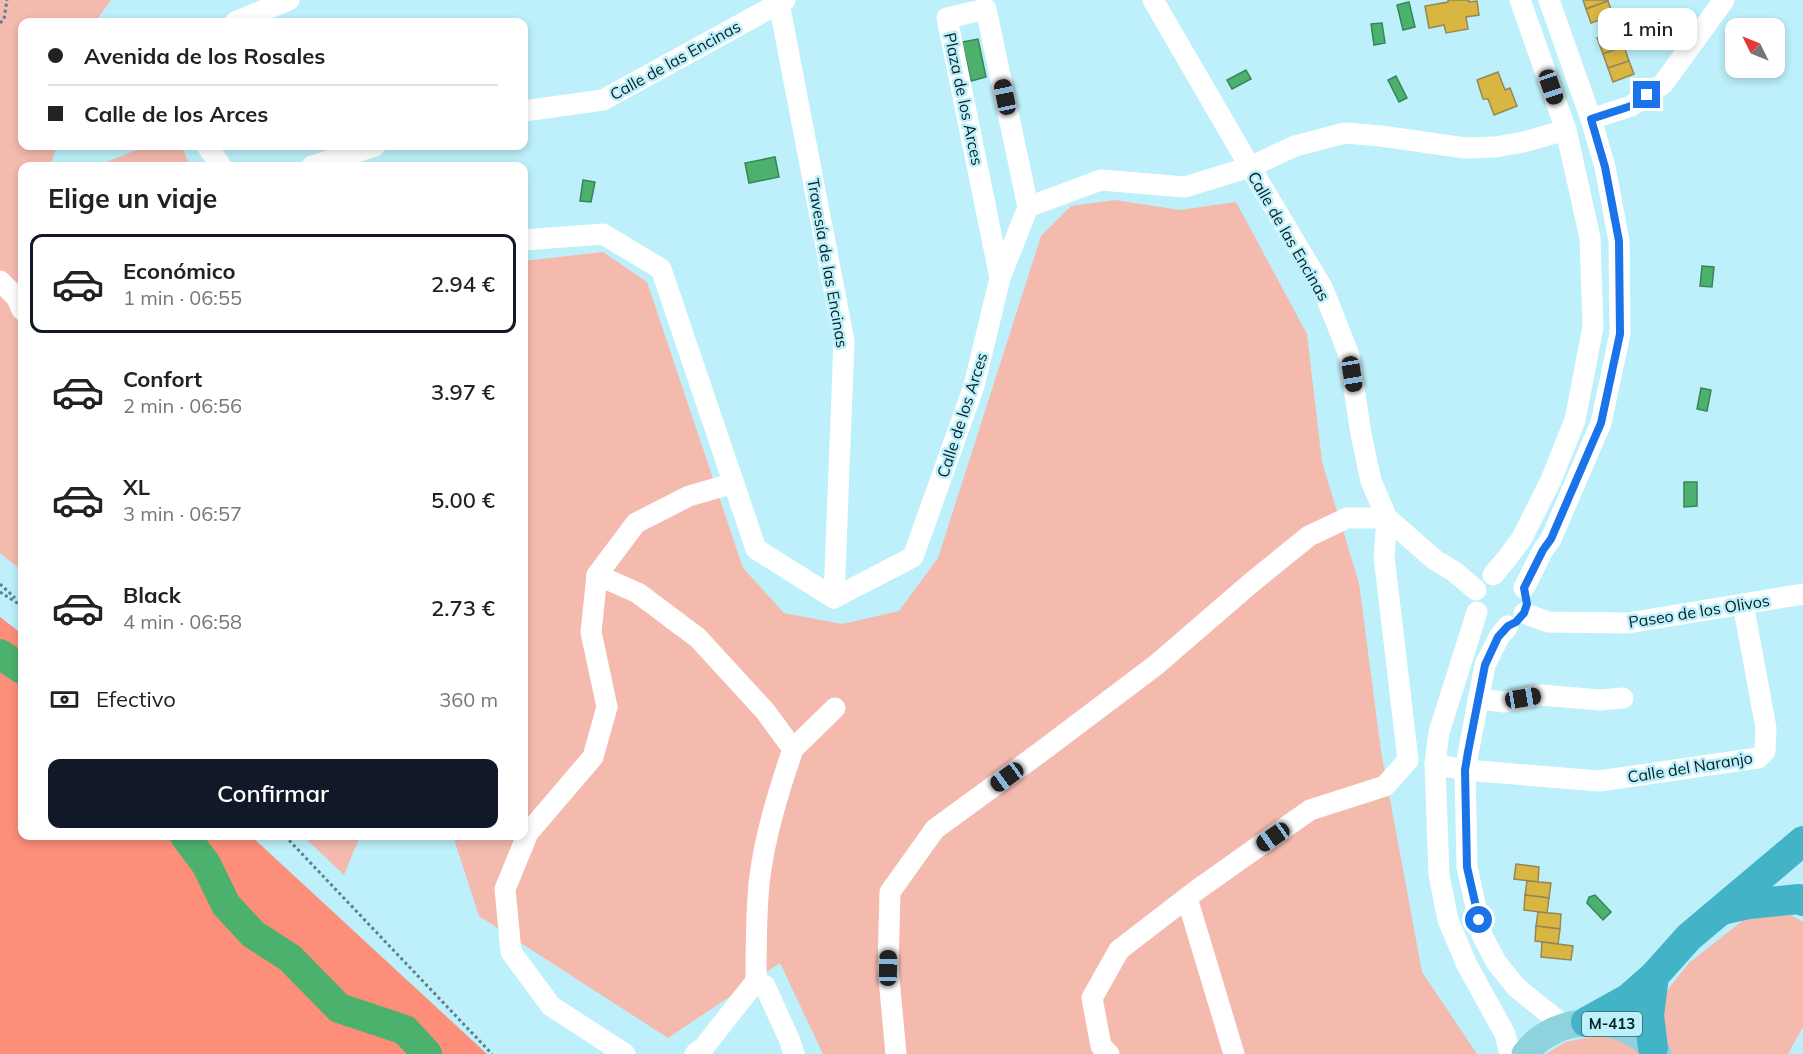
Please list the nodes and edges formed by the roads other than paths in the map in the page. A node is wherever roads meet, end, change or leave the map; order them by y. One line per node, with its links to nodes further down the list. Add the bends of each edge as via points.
1 (289, 0): 7 (street)
2 (1153, 0): 13 (street, Calle de las Encinas)
3 (1520, 0): 10 (street)
4 (1549, 0): 9 (street)
5 (1724, 0): 9 (street, via 1663,84 1631,106)
6 (782, 2): 8 (street, Calle de las Encinas, via 603,100); 26 (street, Travesía de las Encinas, via 844,341)
7 (245, 18)
8 (528, 110)
9 (1591, 119): 23 (street, via 1619,241 1620,334 1601,423 1551,539)
10 (1566, 130): 13 (street, via 1524,142 1465,148 1345,134 1295,146); 22 (street, via 1590,238 1593,327 1575,420 1551,480 1522,538)
11 (362, 150): 12 (street)
12 (325, 162)
13 (1250, 167): 14 (street, via 1185,187 1101,180); 20 (street, Calle de las Encinas, via 1323,289 1349,354 1371,481)
14 (1028, 207): 16 (street, Calle de los Arces); 16 (street, Plaza de los Arces, via 986,9 947,18)
15 (528, 240): 19 (street, via 603,234 661,269)
16 (1000, 278): 26 (street, Calle de los Arces, via 974,386 913,557)
17 (0, 281): 18 (street)
18 (18, 300)
19 (734, 483): 21 (street, via 689,496 636,523); 26 (street, via 756,549)
20 (1387, 518): 24 (street, Calle de las Encinas); 39 (street, via 1383,556 1408,760 1385,786 1310,810); 49 (street, via 1347,518 1309,536 1156,665 935,829 890,892 888,968)
21 (597, 575): 33 (street, via 638,593 698,638 765,711); 36 (street, via 591,632 607,706 593,757)
22 (1493, 575): 23 (street, via 1514,577); 24 (street)
23 (1524, 588): 29 (street, via 1527,604)
24 (1476, 590): 28 (street)
25 (1803, 594): 27 (street, Paseo de los Olivos)
26 (834, 598)
27 (1743, 604): 29 (street, Paseo de los Olivos, via 1628,623); 35 (street, Calle del Naranjo, via 1766,728 1765,751 1758,758 1599,781)
28 (1477, 612): 29 (street, via 1497,626); 34 (street, via 1439,732)
29 (1516, 619): 31 (street, via 1498,637 1485,665)
30 (1623, 698): 31 (street, via 1541,695 1504,702)
31 (1478, 699): 35 (street)
32 (835, 708): 33 (street)
33 (792, 749): 43 (street, via 773,809 759,882)
34 (1435, 764): 35 (street, Calle del Naranjo); 52 (street, via 1439,875 1448,920 1467,965 1505,1034)
35 (1465, 770): 44 (street, via 1467,867 1482,935 1496,962 1516,987)
36 (528, 833)
37 (525, 840): 46 (street, via 505,888 511,952 551,1006)
38 (1803, 841): 41 (highway)
39 (1187, 898): 50 (street, via 1119,950 1092,998 1101,1046); 51 (street)
40 (1803, 901): 41 (highway, via 1749,904)
41 (1723, 910): 42 (highway, via 1689,938)
42 (1654, 976): 44 (highway, via 1629,998); 45 (highway, via 1649,1015)
43 (756, 981): 47 (street, via 704,1047); 48 (street, via 765,986)
44 (1575, 1024): 45 (main road, M-413, via 1611,1024 1634,1033); 53 (main road, M-413, via 1544,1036)
45 (1655, 1051)
46 (625, 1054)
47 (694, 1054)
48 (794, 1054)
49 (897, 1054)
50 (1109, 1054)
51 (1234, 1054)
52 (1510, 1054)
53 (1525, 1054)

